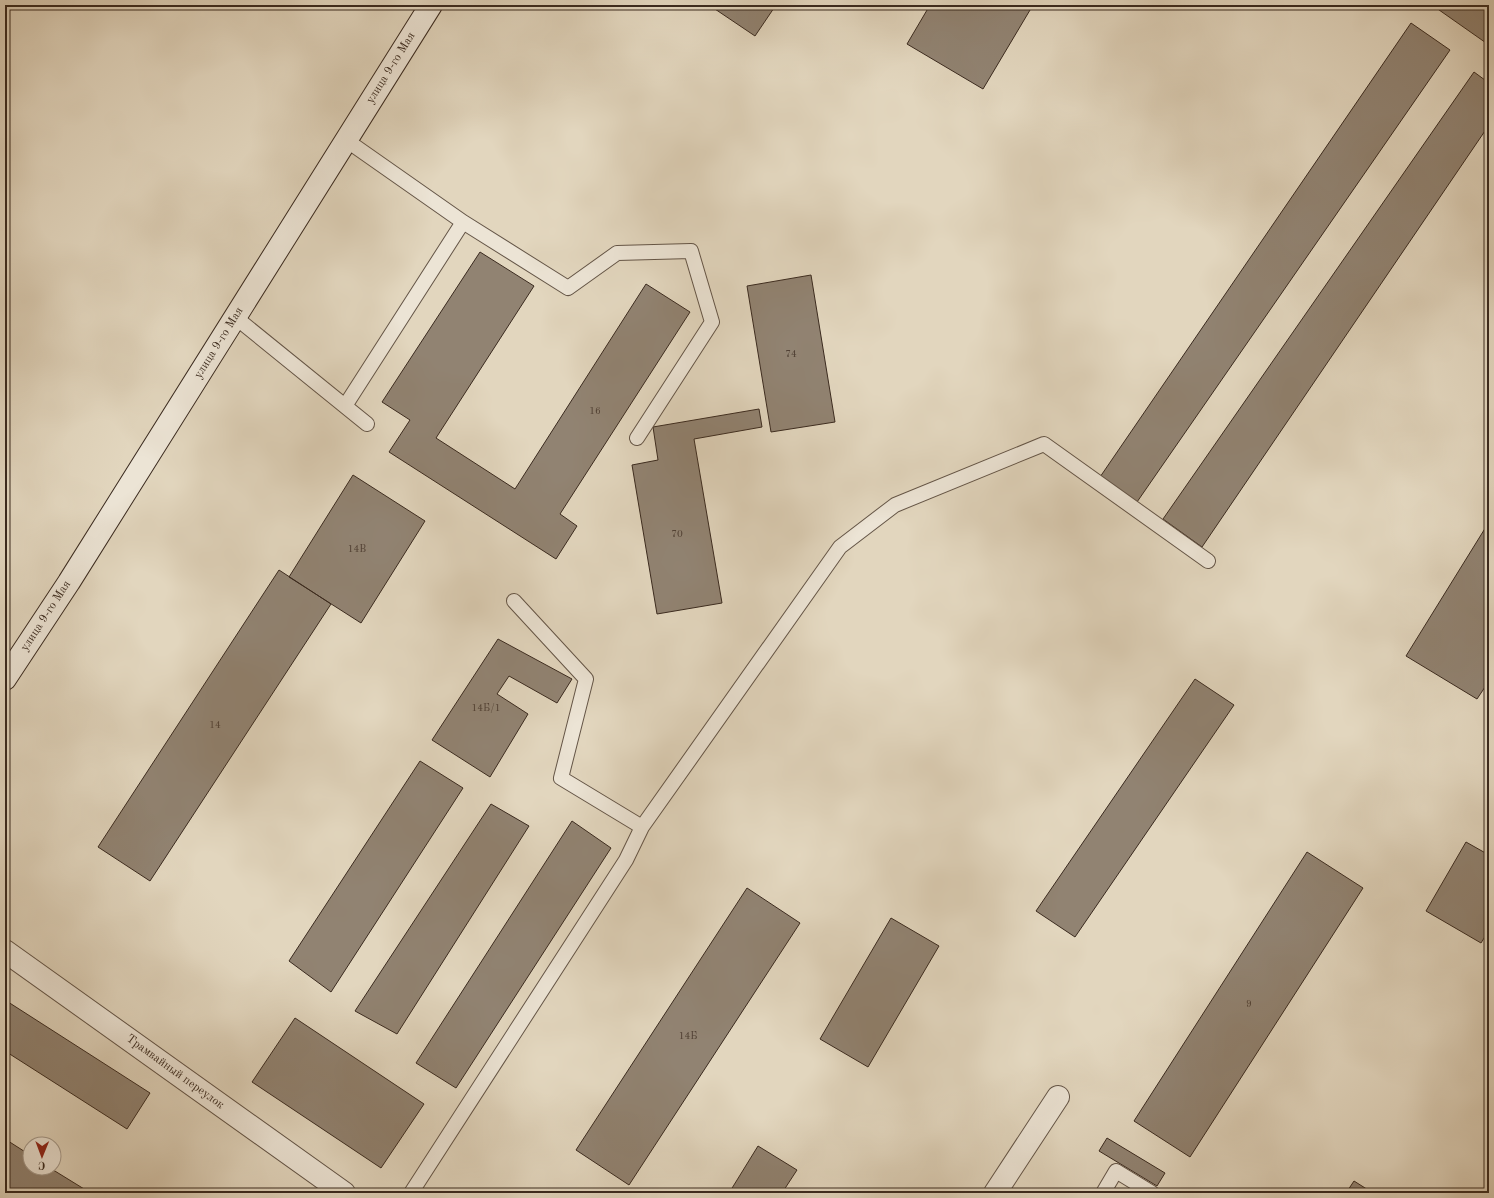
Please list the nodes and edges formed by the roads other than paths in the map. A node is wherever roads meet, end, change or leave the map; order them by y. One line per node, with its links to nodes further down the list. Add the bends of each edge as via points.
1 (431, 5): 2 (main road, улица 9-го Мая)
2 (346, 140): 3 (lane); 4 (main road, улица 9-го Мая)
3 (463, 222): 5 (lane); 7 (lane, via 568,288 617,253 691,251 712,322)
4 (235, 317): 5 (lane); 10 (main road, улица 9-го Мая)
5 (344, 406): 6 (lane)
6 (367, 424)
7 (637, 438)
8 (1208, 561): 11 (lane, via 1044,444 895,505 840,547)
9 (514, 601): 11 (lane, via 586,679 562,778)
10 (5, 679)
11 (642, 827): 15 (lane, via 626,860)
12 (5, 951): 14 (main road, Трамвайный переулок)
13 (1058, 1097): 16 (main road)
14 (344, 1193)
15 (411, 1193)
16 (995, 1193)
17 (1103, 1193): 18 (lane, via 1116,1171)
18 (1152, 1193)

